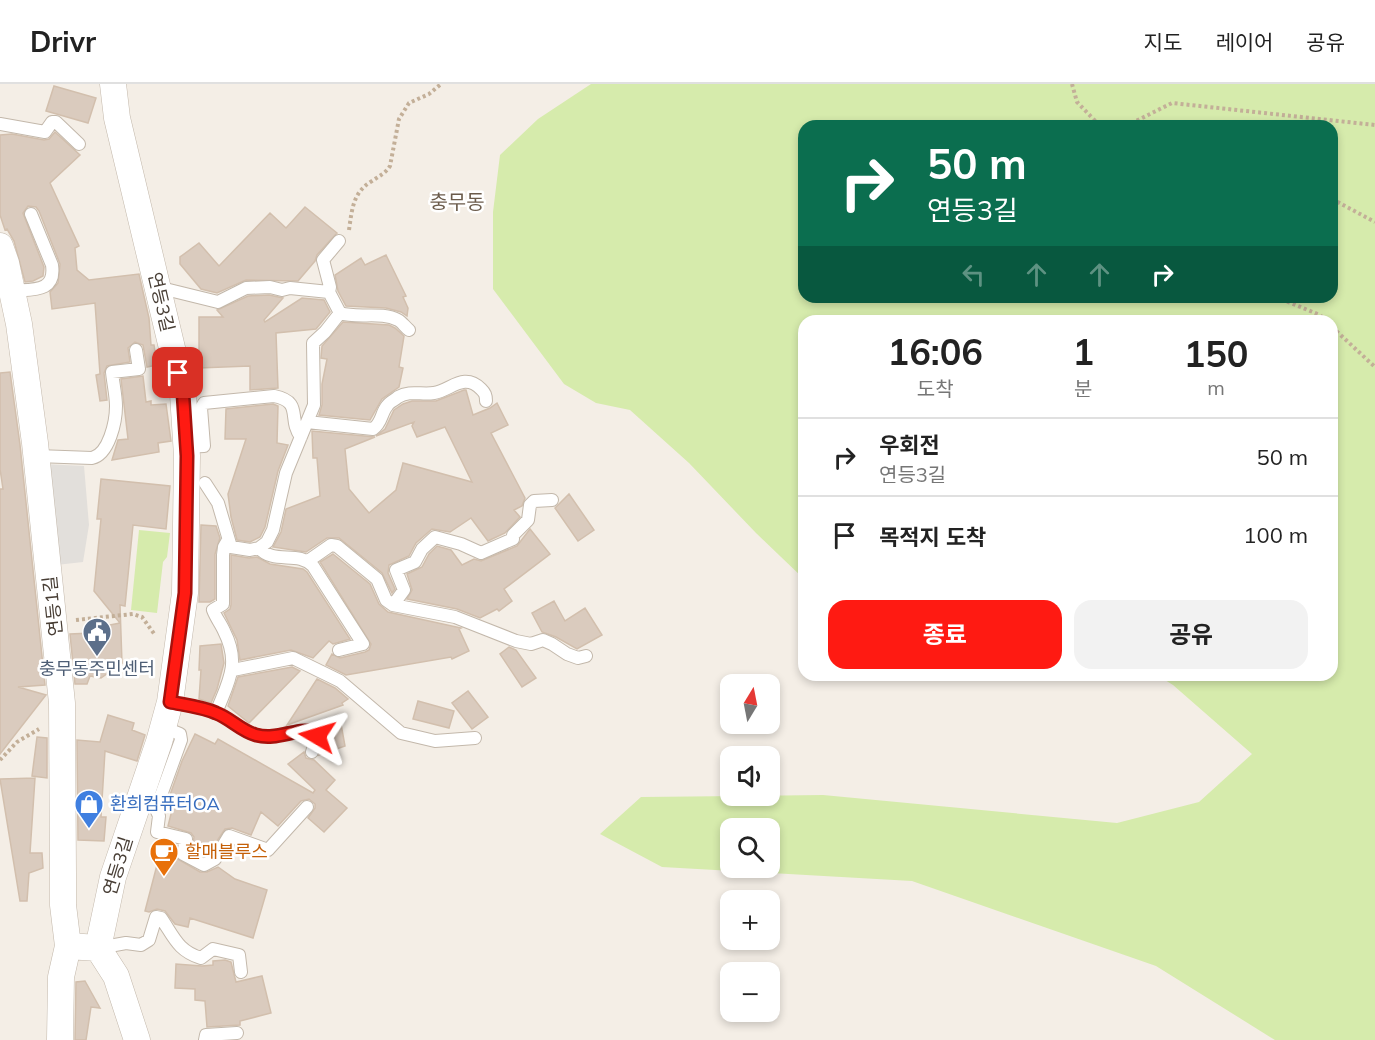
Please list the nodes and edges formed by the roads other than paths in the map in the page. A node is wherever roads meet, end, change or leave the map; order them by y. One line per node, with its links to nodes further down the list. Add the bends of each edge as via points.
1 (113, 84): 7 (street, 연등3길, via 117,118)
2 (0, 124): 3 (lane, via 45,132 52,122 57,122)
3 (79, 144)
4 (31, 214): 8 (lane, via 53,272 44,288)
5 (339, 241): 9 (lane, via 323,260)
6 (0, 246): 8 (street, 연등1길)
7 (157, 287): 9 (lane, via 218,302 246,288); 16 (street, 연등3길, via 183,394)
8 (12, 291): 17 (street, 연등1길)
9 (329, 292): 10 (lane)
10 (340, 313): 11 (lane, via 384,316 398,320); 14 (lane, via 313,343 314,405)
11 (409, 330)
12 (136, 350): 17 (lane, via 139,369 112,372 116,405 104,452 92,458)
13 (486, 401): 14 (lane, via 476,384 460,382 438,392 401,395 387,405 373,429)
14 (307, 422): 15 (lane)
15 (301, 437): 16 (lane, via 295,429 291,403 274,396 204,404 204,446); 21 (lane, via 286,473 273,530)
16 (186, 447): 27 (street, 연등3길, via 185,593)
17 (37, 456): 33 (street, 연등1길, via 62,703 63,905)
18 (205, 483): 20 (lane, via 218,503)
19 (552, 500): 23 (lane, via 534,501 528,520 513,539 488,551 481,553 435,537 415,562 396,570 404,590)
20 (228, 540): 21 (lane, via 231,547); 26 (lane, via 223,555 223,604 213,610 231,647)
21 (259, 548): 22 (lane, via 265,555)
22 (308, 561): 23 (lane, via 331,545 337,546 377,579 386,600); 24 (lane, via 363,645)
23 (393, 605): 25 (lane, via 455,617 516,641 531,644 543,640 567,654)
24 (339, 650)
25 (586, 656)
26 (233, 670): 28 (lane); 30 (lane, via 293,658 340,681 401,733 435,741)
27 (170, 702): 28 (lane); 29 (street, 연등3길)
28 (216, 713): 31 (lane, via 259,736 316,732)
29 (163, 727): 32 (lane, via 180,734 181,740 156,809 157,832 186,839 183,854 204,865 215,859 229,836 268,850); 34 (street, 연등3길, via 113,877)
30 (475, 738)
31 (312, 752)
32 (307, 807)
33 (68, 946): 34 (street); 37 (street, 연등1길, via 61,977)
34 (98, 948): 35 (lane, via 126,943 141,945 149,940 156,917 161,918 188,954 201,958 213,949 239,955); 38 (street, via 116,976)
35 (241, 972)
36 (237, 1033): 39 (lane, via 206,1035)
37 (60, 1040)
38 (137, 1040)
39 (206, 1040)

